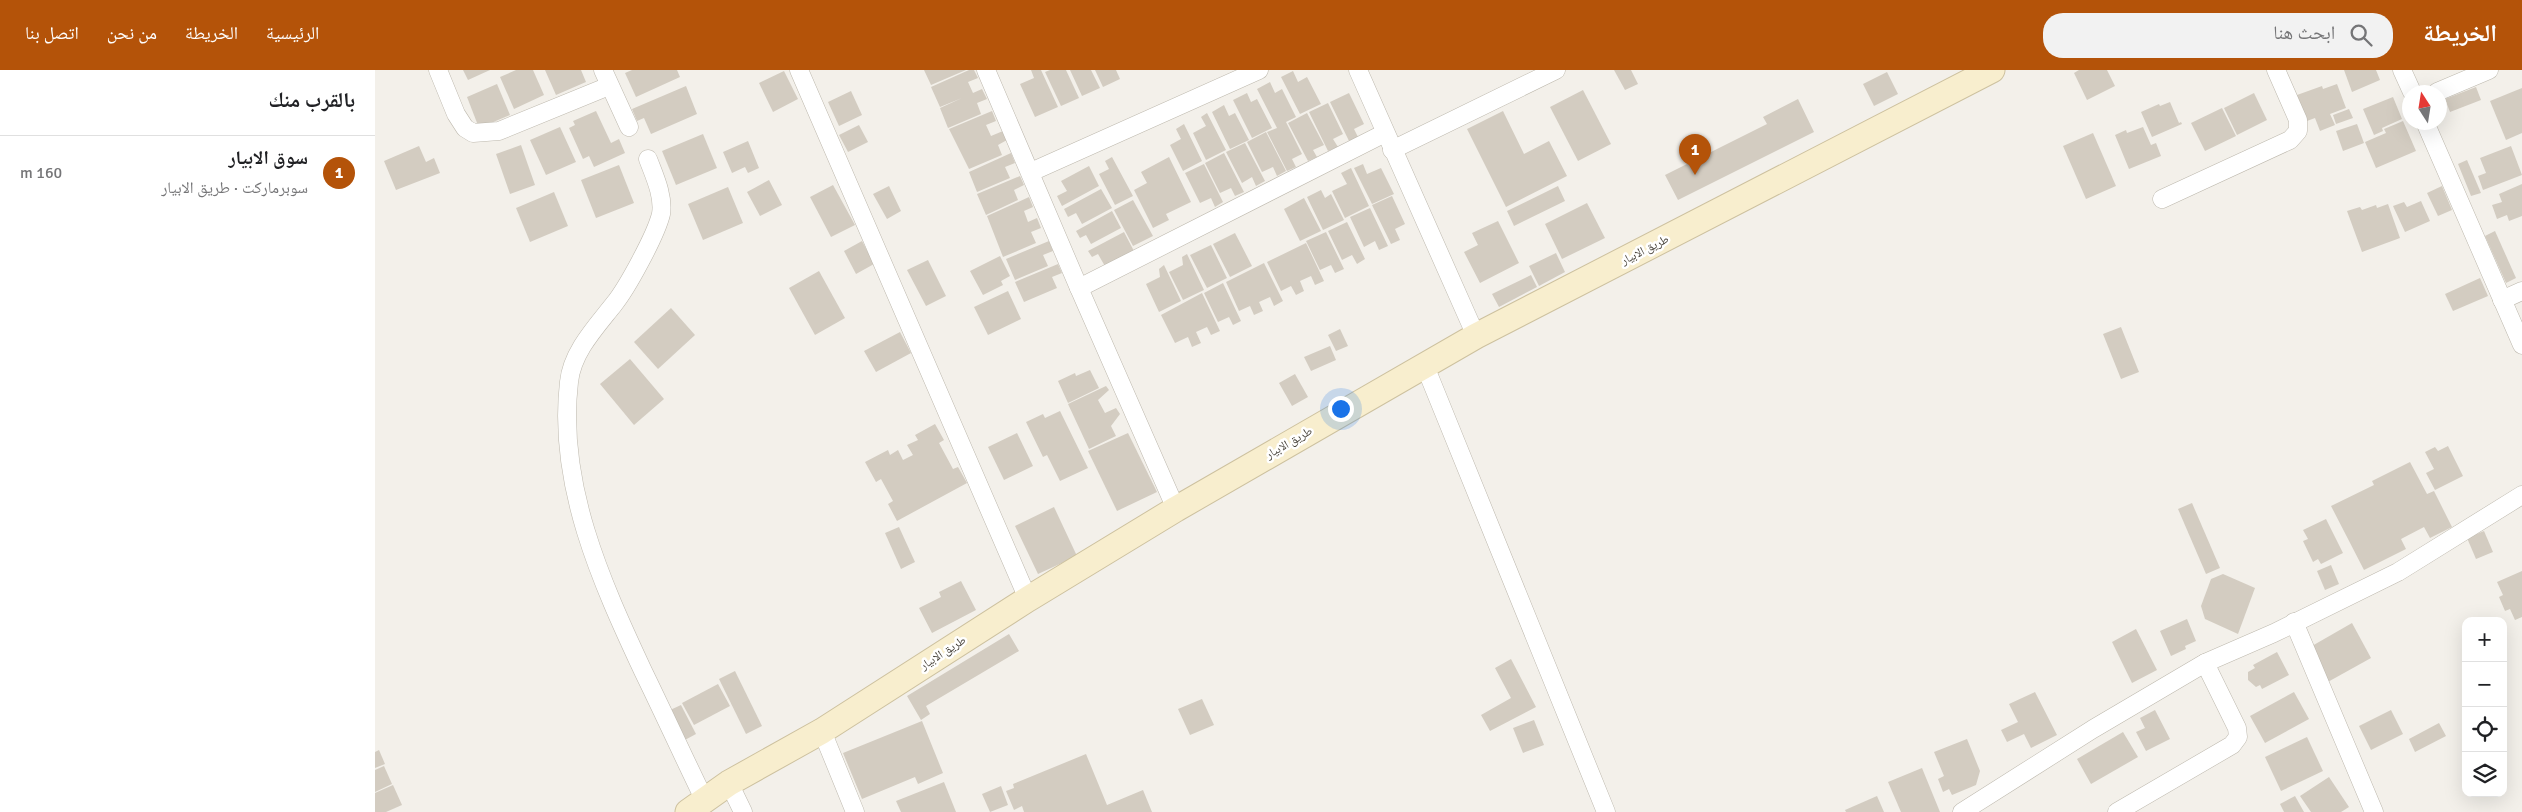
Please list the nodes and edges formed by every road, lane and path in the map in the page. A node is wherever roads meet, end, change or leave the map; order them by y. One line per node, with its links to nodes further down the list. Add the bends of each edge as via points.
1 (438, 70): 11 (street, via 456,114 465,128 473,133 499,131)
2 (799, 70): 28 (street)
3 (986, 70): 18 (street)
4 (1259, 70): 18 (street)
5 (1358, 70): 16 (street)
6 (1556, 70): 16 (street)
7 (1992, 70): 23 (main road, طريق الابيار)
8 (2276, 70): 19 (street, via 2298,120 2298,131 2291,140)
9 (2402, 70): 12 (street)
10 (2489, 70): 13 (street)
11 (606, 78): 14 (street)
12 (2409, 85)
13 (2447, 88)
14 (629, 127)
15 (2428, 130): 22 (street)
16 (1389, 142): 20 (street); 23 (street)
17 (648, 159): 33 (street, via 658,186 661,213 632,275 577,354 569,379 568,433 580,512 595,562)
18 (1031, 172): 20 (street)
19 (2162, 199)
20 (1079, 288): 27 (street)
21 (2522, 291): 22 (street)
22 (2502, 300): 24 (street)
23 (1476, 336): 25 (main road, طريق الابيار)
24 (2522, 345)
25 (1425, 366): 27 (main road, طريق الابيار); 36 (street)
26 (2522, 495): 29 (street, via 2398,572)
27 (1176, 509): 28 (main road, طريق الابيار)
28 (1028, 599): 31 (main road, طريق الابيار)
29 (2294, 622): 30 (street, via 2274,634); 39 (street)
30 (2205, 663): 37 (street); 38 (street, via 2239,737 2232,745)
31 (822, 731): 32 (main road, طريق الابيار); 35 (street)
32 (729, 783): 33 (main road, طريق الابيار); 34 (street)
33 (696, 807)
34 (743, 812)
35 (855, 812)
36 (1606, 812)
37 (1962, 812)
38 (2117, 812)
39 (2374, 812)

